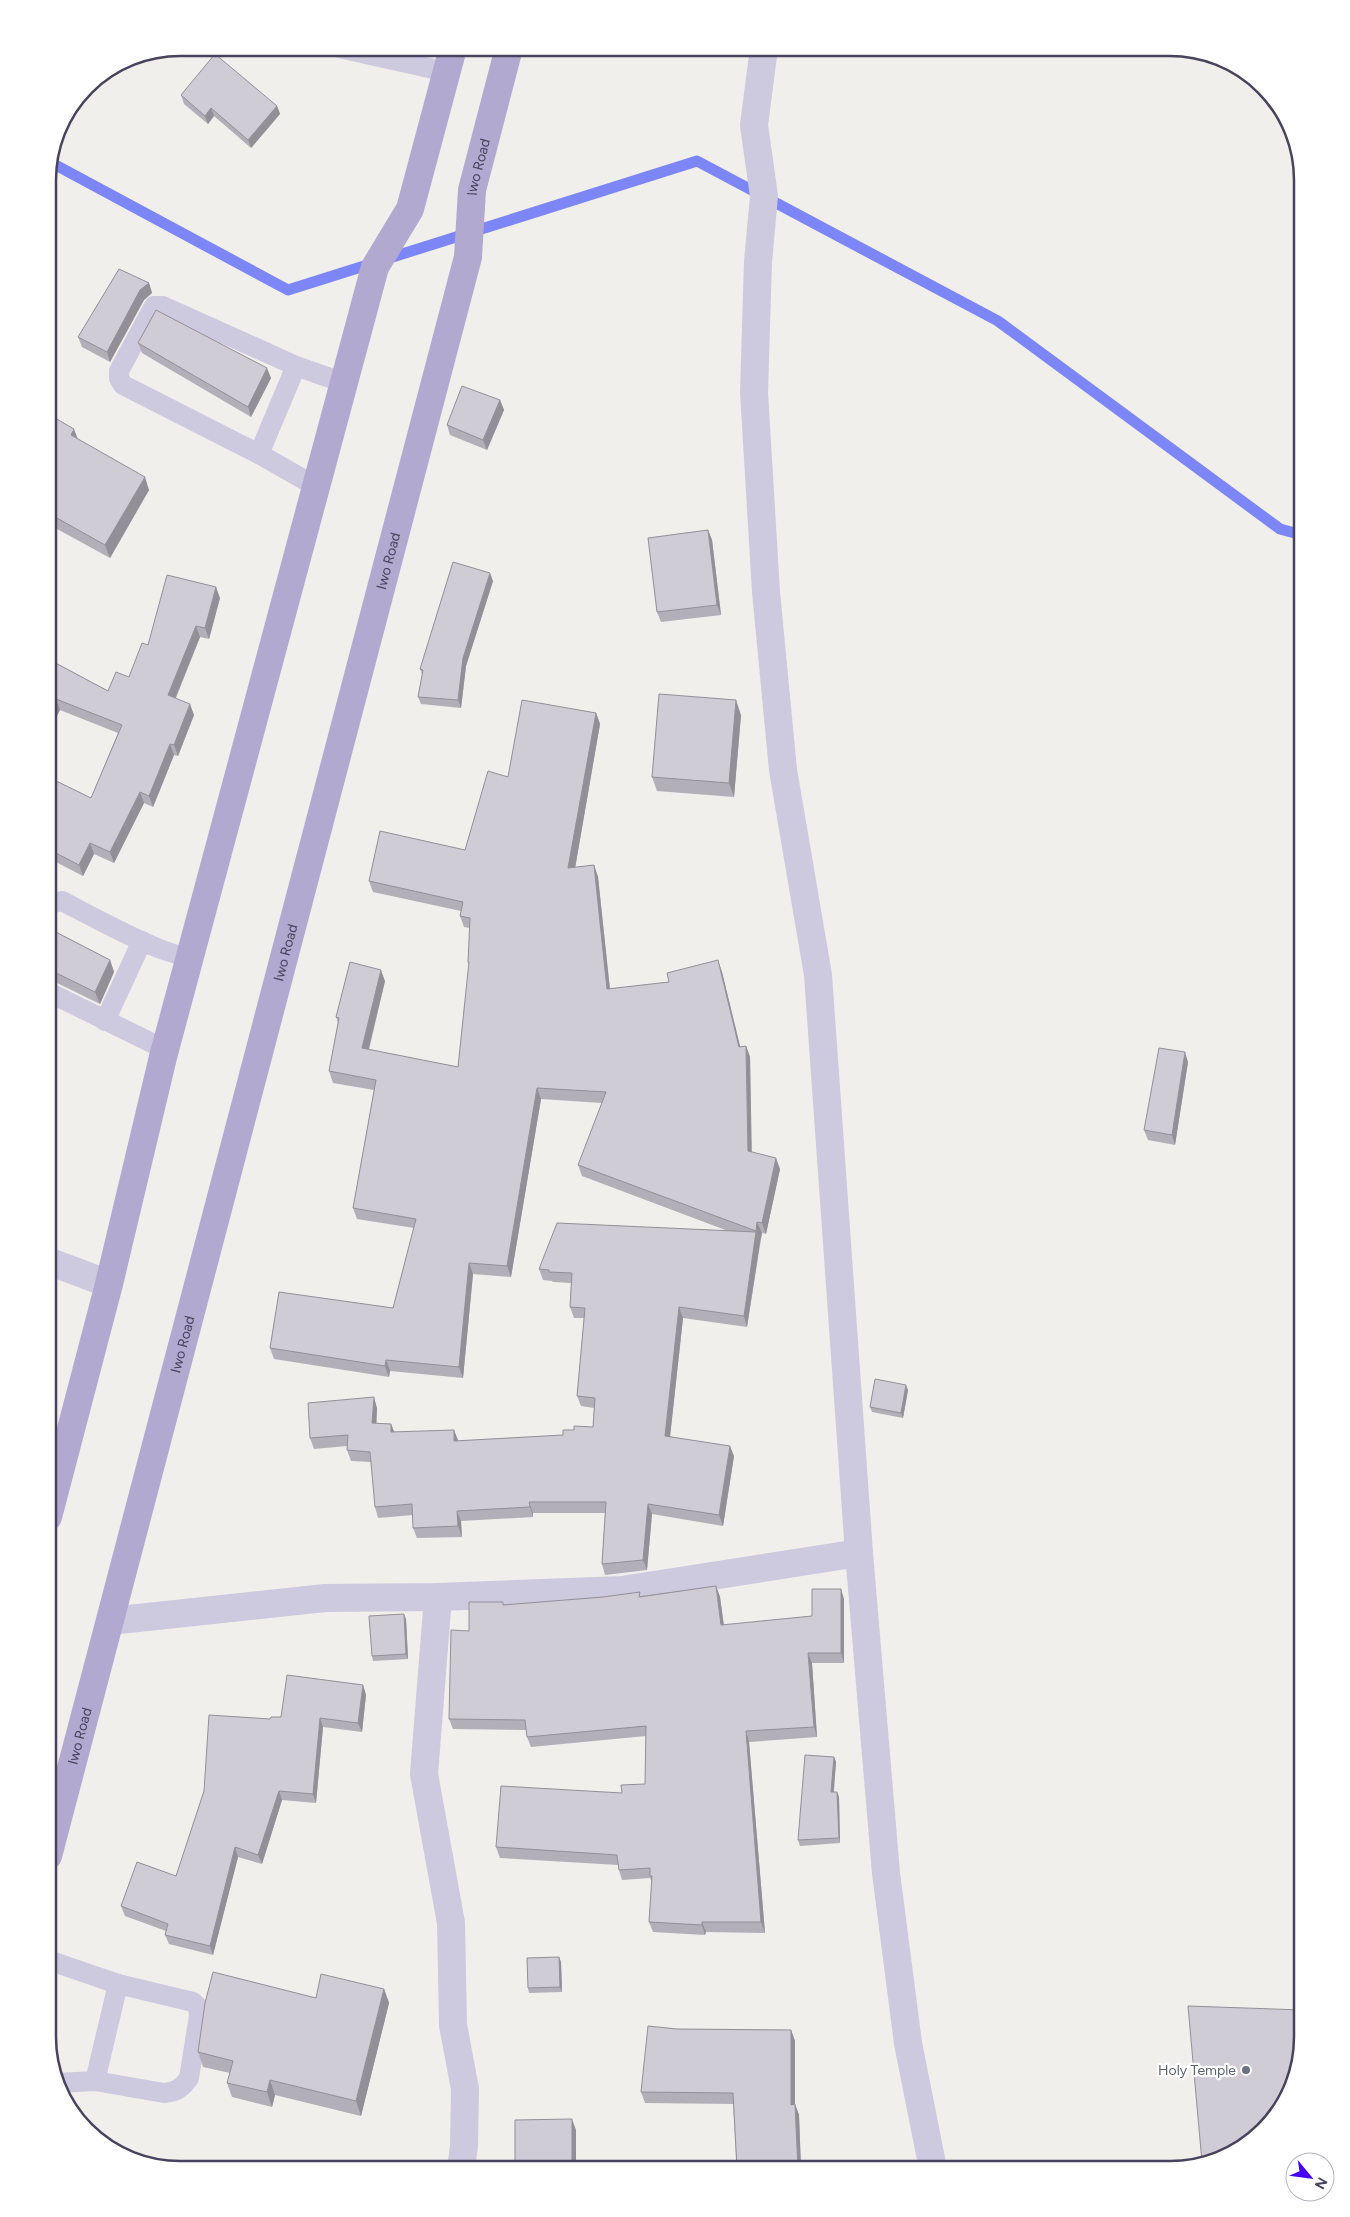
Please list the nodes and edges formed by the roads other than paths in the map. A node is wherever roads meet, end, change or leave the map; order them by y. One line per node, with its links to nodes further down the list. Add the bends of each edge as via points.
1 (415, 56): 4 (lane)
2 (507, 56): 20 (main road, Iwo Road, via 472,190 468,257)
3 (763, 57): 18 (street, via 754,125 764,196 758,262 754,392 766,592 782,770 818,975)
4 (450, 60): 6 (main road, via 410,209 376,267)
5 (296, 366): 6 (lane); 7 (lane); 7 (lane, via 163,306 154,306 119,371 118,378 123,385)
6 (344, 383): 8 (main road)
7 (259, 454): 8 (lane)
8 (316, 487): 11 (main road)
9 (57, 902): 10 (lane, via 62,901)
10 (142, 941): 11 (lane, via 184,957); 13 (lane)
11 (190, 954): 14 (main road)
12 (57, 996): 13 (lane)
13 (105, 1021): 14 (lane, via 160,1047)
14 (163, 1056): 16 (main road)
15 (56, 1264): 16 (street)
16 (108, 1284): 17 (main road)
17 (56, 1485)
18 (858, 1553): 19 (street, via 622,1590); 27 (street, via 886,1873 908,2044)
19 (438, 1597): 20 (street, via 325,1598); 26 (street, via 424,1774 451,1923 453,2025 465,2089)
20 (110, 1621): 21 (main road, Iwo Road)
21 (56, 1825)
22 (56, 1963): 23 (lane)
23 (118, 1984): 24 (lane); 24 (lane, via 193,2002 198,2006 189,2078 174,2092 164,2093)
24 (95, 2081): 25 (lane)
25 (65, 2083)
26 (462, 2160)
27 (930, 2161)

